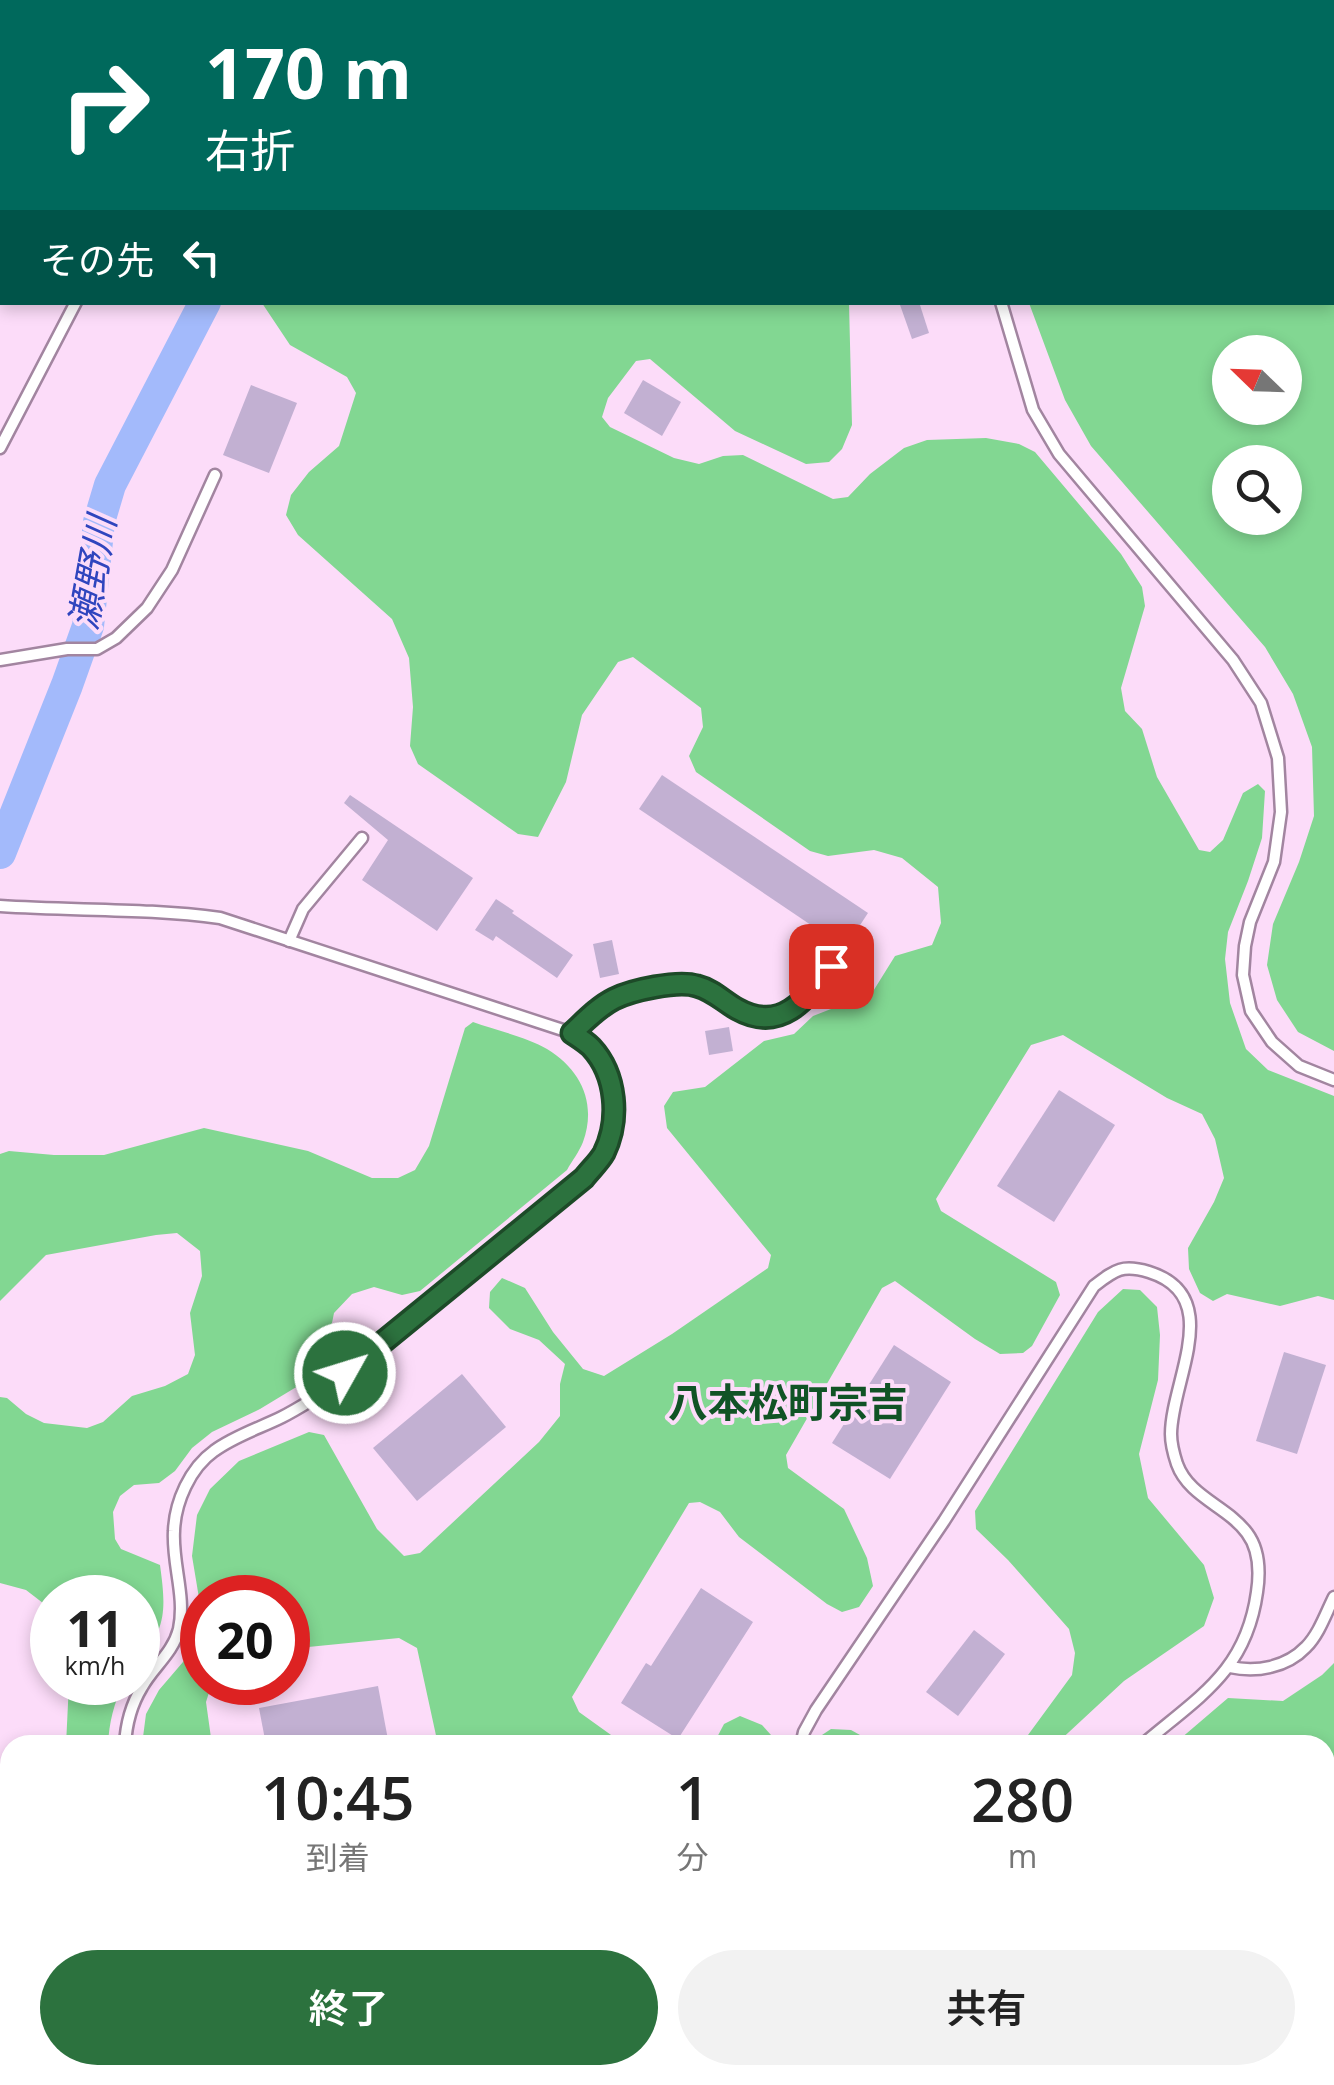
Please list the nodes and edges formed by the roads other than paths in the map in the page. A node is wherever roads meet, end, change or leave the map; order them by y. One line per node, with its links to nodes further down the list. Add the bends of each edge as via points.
1 (74, 305): 3 (lane)
2 (1003, 305): 11 (lane, via 1034,410 1058,454 1234,660 1261,703 1278,758 1282,812 1274,862 1250,922 1243,975 1251,1011 1272,1042 1298,1066)
3 (0, 448)
4 (215, 475): 5 (lane, via 172,570 116,638 97,649)
5 (0, 660)
6 (362, 838): 8 (lane, via 303,909)
7 (0, 906): 8 (lane, via 173,912 220,918)
8 (290, 941): 10 (lane)
9 (831, 966): 10 (lane, via 786,1014 760,1017 698,986 677,984 618,997)
10 (572, 1033): 14 (lane, via 603,1063 613,1089 614,1122 603,1154 584,1178 316,1398 211,1452 181,1497 174,1529 182,1603 178,1634 130,1710)
11 (1334, 1080)
12 (1334, 1597): 13 (lane, via 1306,1648 1273,1668)
13 (1230, 1667): 15 (lane, via 1255,1610 1256,1554 1247,1533 1193,1490 1177,1466 1170,1435 1192,1328 1188,1305 1174,1285 1132,1267 1094,1286); 16 (lane)
14 (126, 1735)
15 (805, 1735)
16 (1154, 1735)

